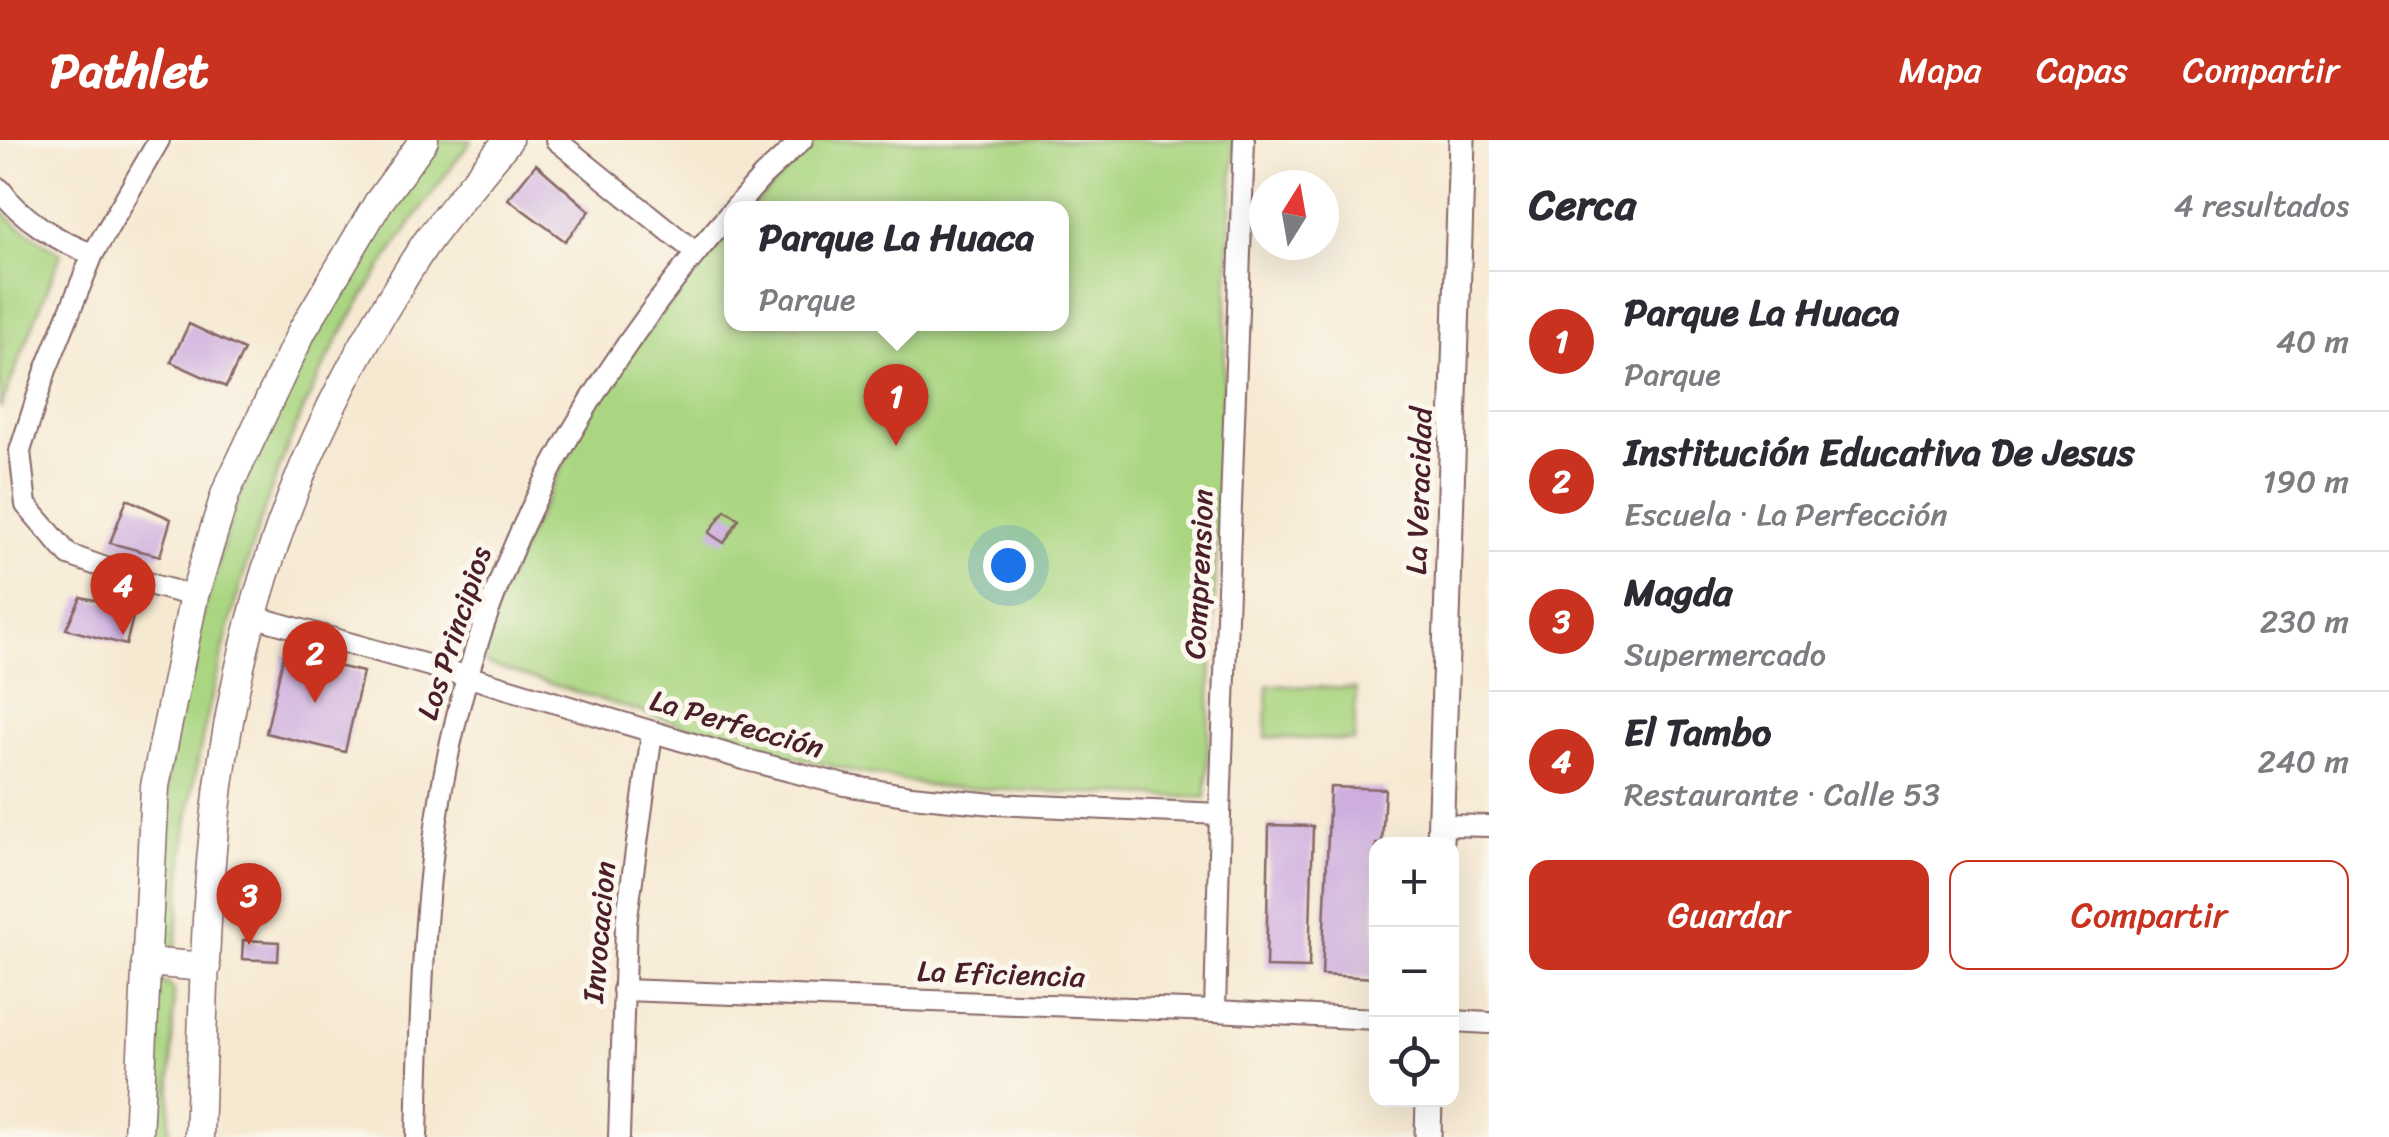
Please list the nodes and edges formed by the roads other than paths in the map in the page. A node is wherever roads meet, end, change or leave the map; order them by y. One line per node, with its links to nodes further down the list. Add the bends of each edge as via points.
1 (159, 140): 12 (street)
2 (424, 140): 13 (main road, via 378,202 302,331 226,492)
3 (508, 140): 14 (main road, via 430,237 361,347 287,508)
4 (556, 140): 11 (street)
5 (802, 140): 9 (street, Los Principios)
6 (1244, 140): 17 (street, Comprension)
7 (1462, 140): 19 (street, La Veracidad)
8 (0, 190): 12 (street, via 41,228)
9 (740, 201)
10 (724, 219): 11 (street, Los Principios)
11 (695, 252): 15 (street, Los Principios, via 591,398 534,499)
12 (93, 254): 13 (street, via 20,452 26,505 69,555)
13 (194, 596): 20 (main road, via 155,786)
14 (252, 616): 15 (street, La Perfección); 21 (main road, via 224,757)
15 (466, 676): 16 (street, La Perfección); 30 (street, Los Principios, via 428,888)
16 (652, 732): 17 (street, La Perfección, via 844,785 911,796); 22 (street, Invocacion, via 626,924)
17 (1220, 814): 23 (street, Comprension)
18 (1489, 826): 19 (street)
19 (1440, 835)
20 (146, 962): 21 (main road); 28 (main road)
21 (206, 967): 29 (main road)
22 (624, 990): 23 (street, La Eficiencia); 31 (street, Invocacion)
23 (1215, 1011): 24 (street, La Eficiencia)
24 (1369, 1019)
25 (1459, 1021): 26 (street)
26 (1489, 1023)
27 (1429, 1107): 32 (street)
28 (138, 1137)
29 (199, 1137)
30 (417, 1137)
31 (618, 1137)
32 (1428, 1137)

